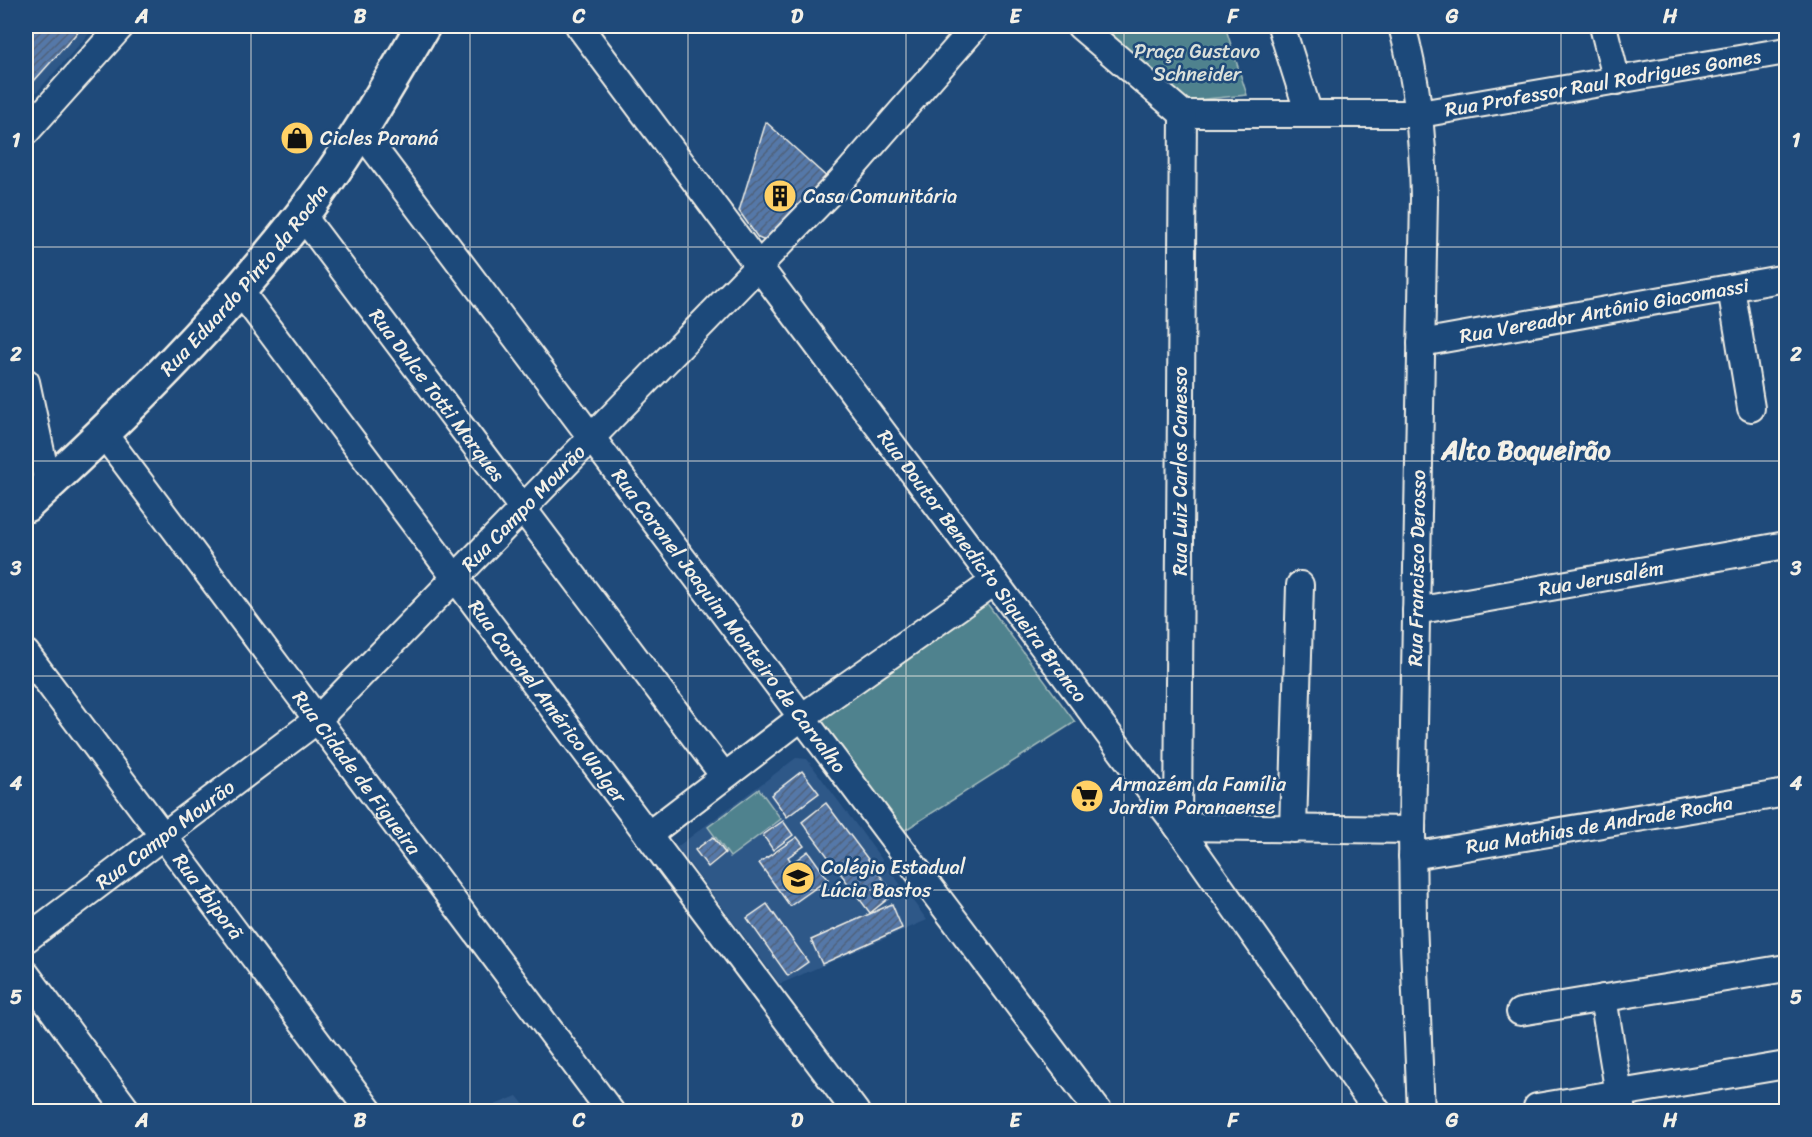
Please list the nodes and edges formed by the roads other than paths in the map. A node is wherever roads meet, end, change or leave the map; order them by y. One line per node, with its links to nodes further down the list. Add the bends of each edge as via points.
1 (121, 26): 15 (street)
2 (579, 26): 17 (street, Rua Doutor Benedicto Siqueira Branco)
3 (976, 26): 17 (street, Rua Campo Mourão, via 840,182)
4 (1080, 26): 11 (street)
5 (1281, 26): 12 (street)
6 (1402, 26): 13 (street, Rua Francisco Derosso)
7 (1604, 26): 10 (street)
8 (412, 30): 14 (main road, Rua Eduardo Pinto da Rocha)
9 (1786, 51): 10 (street, Rua Professor Raul Rodrigues Gomes)
10 (1617, 81): 13 (street, Rua Professor Raul Rodrigues Gomes)
11 (1183, 114): 12 (street, Rua Professor Raul Rodrigues Gomes); 38 (street, Rua Luiz Carlos Canesso)
12 (1309, 114): 13 (street, Rua Professor Raul Rodrigues Gomes)
13 (1420, 114): 21 (street, Rua Francisco Derosso, via 1424,198)
14 (360, 130): 16 (main road, Rua Eduardo Pinto da Rocha); 25 (street, Rua Coronel Joaquim Monteiro de Carvalho)
15 (26, 132)
16 (302, 215): 20 (main road, Rua Eduardo Pinto da Rocha); 27 (street, Rua Dulce Totti Marques)
17 (758, 266): 25 (street, Rua Campo Mourão); 30 (street, Rua Doutor Benedicto Siqueira Branco)
18 (1786, 278): 19 (street, Rua Vereador Antônio Giacomassi)
19 (1731, 288): 21 (street, Rua Vereador Antônio Giacomassi); 23 (street)
20 (240, 291): 24 (main road, Rua Eduardo Pinto da Rocha); 29 (street, Rua Coronel Américo Walger)
21 (1421, 343): 32 (street, Rua Francisco Derosso)
22 (26, 382): 26 (street)
23 (1751, 408)
24 (103, 433): 26 (main road, Rua Eduardo Pinto da Rocha); 35 (street, Rua Cidade de Figueira)
25 (592, 437): 27 (street, Rua Campo Mourão); 34 (street, Rua Coronel Joaquim Monteiro de Carvalho)
26 (37, 495)
27 (523, 508): 29 (street, Rua Campo Mourão); 36 (street, Rua Dulce Totti Marques)
28 (1786, 545): 32 (street, Rua Jerusalém)
29 (455, 578): 35 (street, Rua Campo Mourão); 41 (street, Rua Coronel Américo Walger)
30 (994, 582): 34 (street); 38 (street, Rua Doutor Benedicto Siqueira Branco)
31 (1300, 585): 39 (street)
32 (1416, 611): 40 (street, Rua Francisco Derosso)
33 (26, 653): 42 (street, Rua Ibiporã)
34 (802, 717): 36 (street); 56 (street, Rua Coronel Joaquim Monteiro de Carvalho)
35 (317, 720): 42 (street, Rua Campo Mourão); 54 (street, Rua Cidade de Figueira)
36 (724, 776): 41 (street)
37 (1786, 793): 43 (street, Rua Mathias de Andrade Rocha)
38 (1178, 827): 39 (street); 57 (street, Rua Doutor Benedicto Siqueira Branco)
39 (1293, 829): 40 (street)
40 (1412, 830): 43 (street, Rua Francisco Derosso)
41 (648, 834): 55 (street, Rua Coronel Américo Walger)
42 (163, 836): 44 (street, Rua Campo Mourão); 53 (street, Rua Ibiporã)
43 (1412, 856): 58 (street, Rua Francisco Derosso)
44 (26, 939)
45 (1786, 968): 47 (street)
46 (26, 974): 52 (street)
47 (1604, 998): 48 (street); 50 (street)
48 (1520, 1012)
49 (1786, 1065): 50 (street)
50 (1621, 1102): 51 (street)
51 (1537, 1107)
52 (128, 1112)
53 (370, 1112)
54 (611, 1112)
55 (856, 1112)
56 (1099, 1112)
57 (1378, 1112)
58 (1421, 1112)

